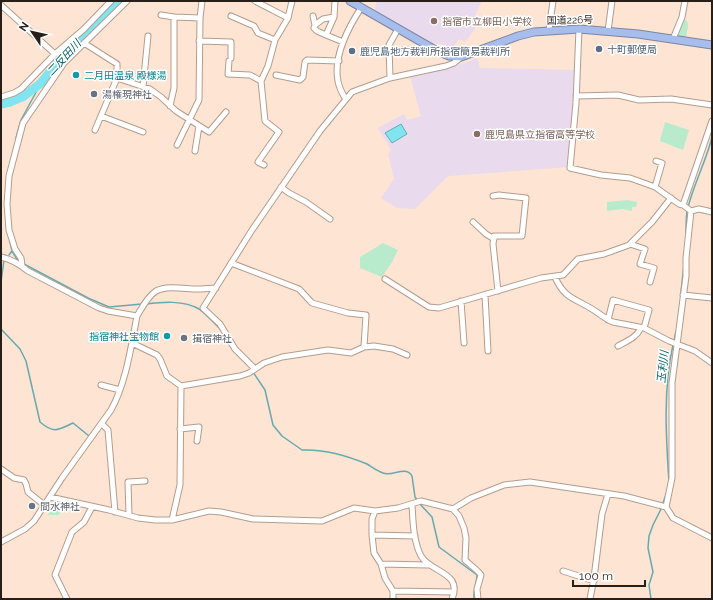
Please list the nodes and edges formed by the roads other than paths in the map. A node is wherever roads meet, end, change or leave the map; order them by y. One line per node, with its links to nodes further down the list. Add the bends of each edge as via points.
1 (111, 1): 35 (street)
2 (127, 1): 33 (street)
3 (202, 1): 19 (street)
4 (255, 1): 20 (street)
5 (292, 1): 20 (street)
6 (335, 1): 21 (street)
7 (350, 1): 12 (highway)
8 (553, 1): 25 (street)
9 (612, 1): 26 (street)
10 (685, 1): 29 (street)
11 (1, 5): 13 (street)
12 (361, 8): 23 (highway); 32 (street)
13 (6, 10): 14 (street); 35 (street)
14 (1, 15)
15 (161, 15): 16 (street)
16 (174, 16): 19 (street); 47 (street, via 174,88)
17 (231, 16): 30 (street, via 254,26 258,33)
18 (313, 16): 22 (street)
19 (200, 18): 31 (street)
20 (288, 18): 30 (street)
21 (334, 18): 22 (street, via 324,19); 27 (street)
22 (315, 25): 27 (street, via 317,31)
23 (398, 29): 36 (highway, via 437,51); 40 (street, via 389,45)
24 (579, 29): 25 (highway, 国道226号); 26 (highway, 国道226号); 43 (street)
25 (549, 30): 36 (highway, 国道226号, via 518,36)
26 (608, 31): 29 (highway, 国道226号)
27 (326, 35): 32 (street)
28 (148, 36): 42 (street)
29 (673, 39): 34 (highway, 国道226号)
30 (275, 40): 41 (street)
31 (199, 41): 41 (street, via 231,42 228,74 250,75); 50 (street, via 199,100)
32 (343, 42): 37 (street)
33 (84, 43): 39 (street, via 117,64); 72 (street, via 61,66 21,129 9,176 7,198 9,230)
34 (712, 45)
35 (55, 54): 44 (street, via 21,89)
36 (461, 57): 40 (street, via 446,66)
37 (339, 61): 38 (street, via 307,60 303,78 300,80); 45 (street, via 338,82)
38 (276, 75)
39 (117, 78): 42 (street); 49 (street)
40 (390, 78): 45 (street, via 352,92)
41 (261, 81): 58 (street, via 264,121 279,132 258,162)
42 (143, 87): 47 (street, via 156,93)
43 (576, 96): 46 (street, via 618,95 639,100 671,99); 60 (street, via 570,168 625,177)
44 (1, 97)
45 (345, 98): 59 (street)
46 (712, 105)
47 (170, 106): 50 (street)
48 (226, 112): 52 (street, via 209,132)
49 (101, 116): 53 (street); 54 (street)
50 (189, 120): 52 (street); 55 (street)
51 (712, 122): 63 (street)
52 (199, 126): 56 (street)
53 (95, 130)
54 (143, 132)
55 (177, 145)
56 (195, 151)
57 (656, 161): 60 (street, via 662,163)
58 (264, 165)
59 (281, 187): 66 (street); 71 (street)
60 (655, 187): 62 (street)
61 (493, 196): 68 (street, via 526,198 522,236 494,236)
62 (671, 198): 63 (street); 69 (street)
63 (683, 205): 64 (street)
64 (691, 211): 65 (street, via 699,209); 79 (street)
65 (712, 212)
66 (330, 219)
67 (474, 222): 68 (street)
68 (494, 239): 77 (street)
69 (630, 244): 73 (street, via 604,254 578,259 563,275); 75 (street, via 645,249 640,264 654,268)
70 (1, 257): 72 (street)
71 (231, 263): 76 (street); 89 (street, via 299,289 312,303 366,315)
72 (22, 266): 82 (street, via 99,308)
73 (555, 277): 77 (street, via 541,278); 83 (street, via 565,294)
74 (385, 279): 81 (street, via 429,307 439,308)
75 (650, 282)
76 (216, 288): 82 (street, via 162,289 147,301); 93 (street, via 203,308 220,324 230,342)
77 (498, 291): 78 (street)
78 (485, 295): 81 (street); 90 (street)
79 (683, 295): 80 (street); 87 (street)
80 (712, 298)
81 (461, 301): 86 (street)
82 (137, 316): 85 (street)
83 (608, 320): 84 (street); 84 (street, via 613,300 649,310)
84 (642, 328): 87 (street); 88 (street, via 638,334)
85 (132, 343): 95 (street, via 157,355 167,376); 96 (street)
86 (464, 343)
87 (676, 343): 92 (street, via 695,351); 107 (street, via 672,383 672,478)
88 (618, 346)
89 (364, 347): 91 (street, via 383,347); 93 (street, via 351,352 328,350 282,357)
90 (488, 351)
91 (407, 356)
92 (712, 363)
93 (255, 369): 95 (street, via 240,376)
94 (101, 385): 96 (street)
95 (181, 386): 98 (street)
96 (120, 390): 97 (street, via 116,402)
97 (102, 424): 103 (street); 109 (street, via 108,430)
98 (180, 428): 99 (street, via 199,427); 112 (street, via 180,485)
99 (197, 441)
100 (1, 469): 105 (street, via 14,478 24,480 28,492)
101 (145, 481): 111 (street, via 128,482)
102 (608, 494): 107 (street); 108 (street, via 530,482 504,485 471,498); 120 (street, via 602,514)
103 (50, 497): 105 (street); 106 (street)
104 (412, 504): 108 (street, via 421,501); 110 (street); 114 (street)
105 (44, 505): 116 (street, via 30,525)
106 (92, 507): 109 (street); 123 (street, via 84,522 72,532 54,575)
107 (666, 507): 115 (street, via 673,518)
108 (453, 509): 126 (street, via 464,528 465,560 481,575 477,589)
109 (115, 512): 111 (street)
110 (375, 512): 112 (street, via 354,508 322,520 301,521 253,519 209,511); 113 (street, via 372,519)
111 (129, 515): 112 (street)
112 (172, 520)
113 (372, 535): 114 (street); 117 (street, via 375,556)
114 (415, 536): 118 (street)
115 (712, 538)
116 (1, 542)
117 (381, 564): 118 (street); 121 (street, via 385,578)
118 (428, 565): 122 (street, via 440,570 452,580)
119 (563, 571): 120 (street)
120 (594, 581): 127 (street)
121 (393, 591): 122 (street); 124 (street)
122 (454, 592): 125 (street)
123 (67, 599)
124 (393, 599)
125 (452, 599)
126 (478, 599)
127 (590, 599)

